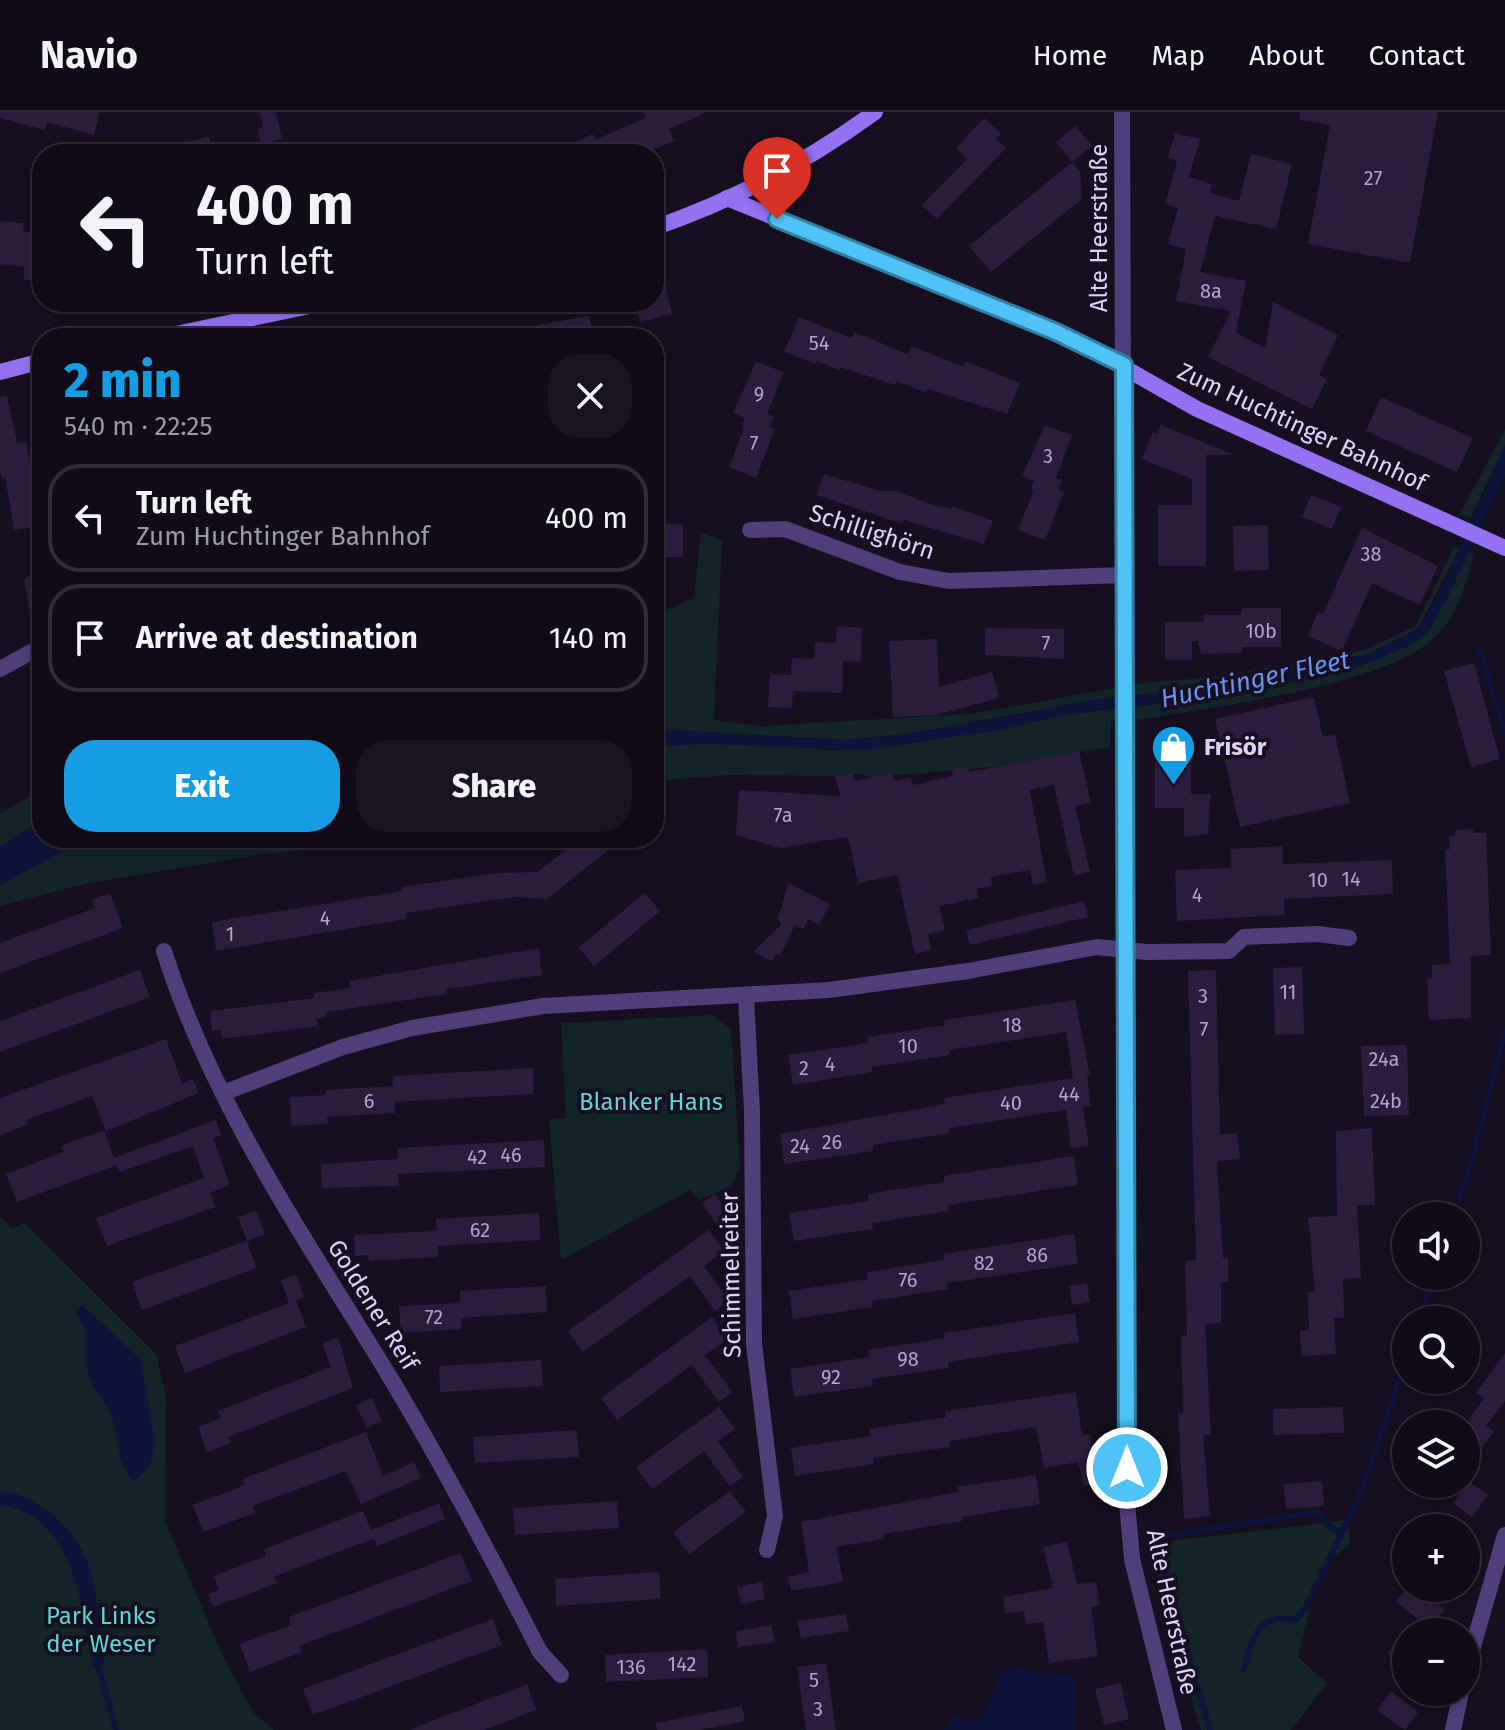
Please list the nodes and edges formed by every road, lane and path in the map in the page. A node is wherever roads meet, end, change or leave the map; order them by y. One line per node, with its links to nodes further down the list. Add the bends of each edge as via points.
1 (875, 112): 3 (street)
2 (1122, 112): 8 (street, Alte Heerstraße)
3 (727, 198): 4 (street); 8 (street, Zum Huchtinger Bahnhof)
4 (664, 224)
5 (281, 312): 6 (street)
6 (205, 328)
7 (32, 364): 9 (street)
8 (1124, 365): 11 (street, Zum Huchtinger Bahnhof, via 1197,409); 12 (street, Alte Heerstraße)
9 (0, 372)
10 (750, 530): 12 (street, Schillighörn, via 785,529 900,572 949,581)
11 (1505, 548)
12 (1124, 575): 16 (street, Alte Heerstraße)
13 (32, 651): 14 (street)
14 (0, 669)
15 (1349, 938): 16 (street, via 1244,937 1229,951)
16 (1124, 949): 18 (street, via 1097,947 898,983); 25 (street, Alte Heerstraße, via 1127,1502 1132,1559)
17 (164, 951): 19 (street, Goldener Reif)
18 (746, 997): 19 (street, via 543,1006 412,1028 343,1047); 21 (street, Schimmelreiter, via 754,1344 775,1516)
19 (223, 1093): 23 (street, Goldener Reif, via 266,1178 439,1460 540,1652)
20 (1505, 1535): 22 (street)
21 (767, 1550)
22 (1480, 1622)
23 (561, 1675)
24 (1458, 1706): 26 (street)
25 (1174, 1730)
26 (1453, 1730)

